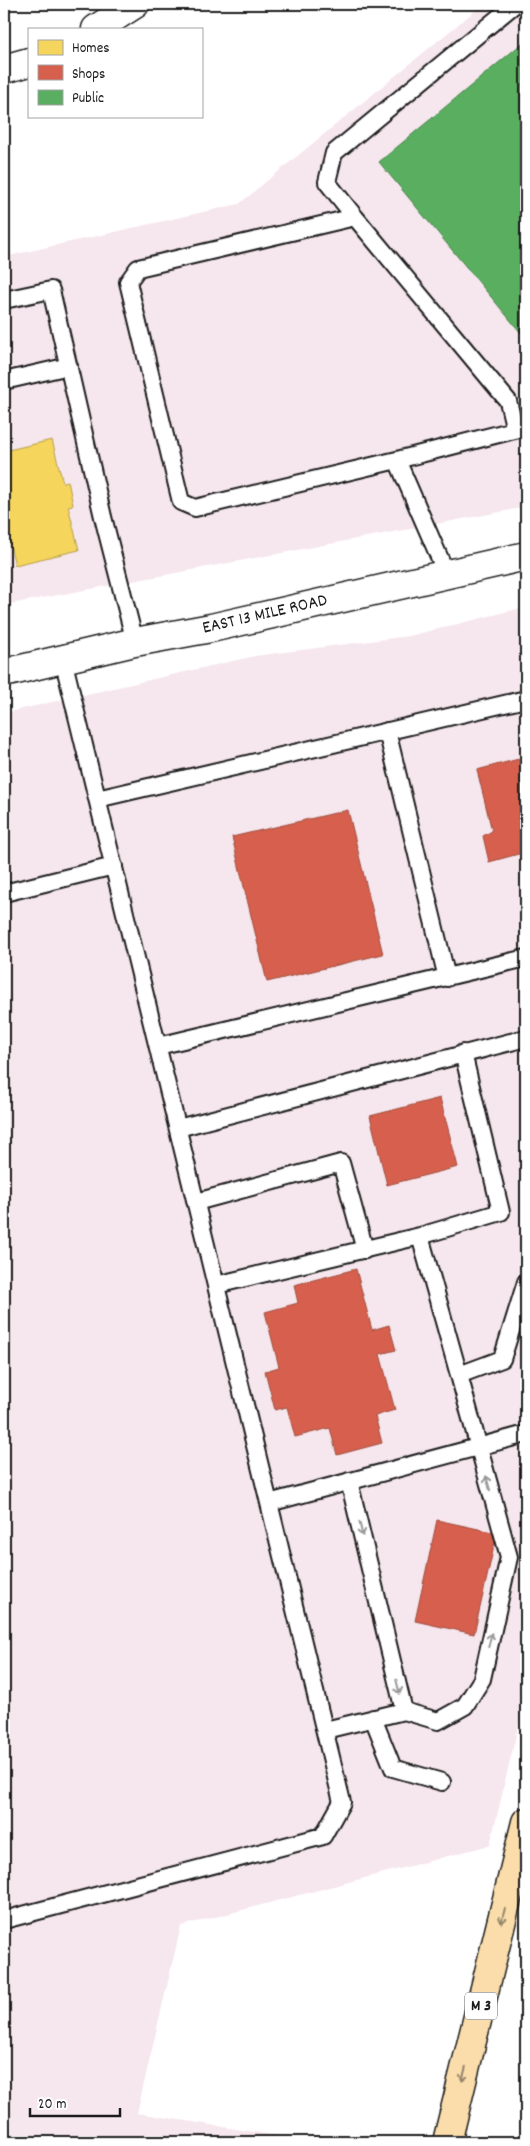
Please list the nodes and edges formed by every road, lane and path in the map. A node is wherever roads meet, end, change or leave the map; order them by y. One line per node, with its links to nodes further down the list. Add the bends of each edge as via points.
1 (135, 4): 3 (main road)
2 (515, 4): 6 (lane, via 334,153 327,182)
3 (98, 28)
4 (28, 62): 5 (main road)
5 (4, 69)
6 (355, 217): 10 (lane, via 508,401); 11 (lane, via 138,268 128,282 181,502 195,508)
7 (4, 300): 8 (lane, via 51,290)
8 (68, 366): 9 (lane); 14 (lane)
9 (4, 382)
10 (520, 429): 11 (lane)
11 (397, 460): 13 (lane)
12 (526, 556): 13 (main road, EAST 13 MILE ROAD)
13 (447, 576): 14 (main road, EAST 13 MILE ROAD)
14 (135, 642): 15 (main road, EAST 13 MILE ROAD)
15 (63, 659): 16 (main road, EAST 13 MILE ROAD); 19 (lane)
16 (4, 673)
17 (526, 699): 18 (lane)
18 (387, 731): 19 (lane); 23 (lane)
19 (97, 799): 20 (lane)
20 (114, 866): 21 (lane); 25 (lane)
21 (4, 893)
22 (526, 958): 23 (lane)
23 (447, 978): 25 (lane)
24 (526, 1038): 26 (lane)
25 (158, 1046): 27 (lane)
26 (463, 1053): 27 (lane); 29 (lane, via 501,1212)
27 (178, 1128): 28 (lane)
28 (196, 1202): 30 (lane, via 341,1163); 32 (lane)
29 (420, 1236): 30 (lane); 33 (lane)
30 (365, 1250): 32 (lane)
31 (526, 1282): 33 (lane, via 502,1359)
32 (216, 1285): 37 (lane)
33 (459, 1375): 35 (lane)
34 (526, 1434): 35 (lane)
35 (478, 1447): 36 (lane); 38 (lane, one-way to 35, via 438,1721 465,1706 482,1679 509,1557)
36 (349, 1482): 37 (lane); 38 (lane, one-way to 38)
37 (269, 1503): 40 (lane)
38 (404, 1711): 39 (lane)
39 (373, 1718): 40 (lane); 41 (lane, via 393,1768)
40 (325, 1730): 43 (lane, via 342,1802 323,1836)
41 (442, 1782)
42 (526, 1822): 44 (main road, M 3, one-way to 44)
43 (4, 1920)
44 (447, 2142)

